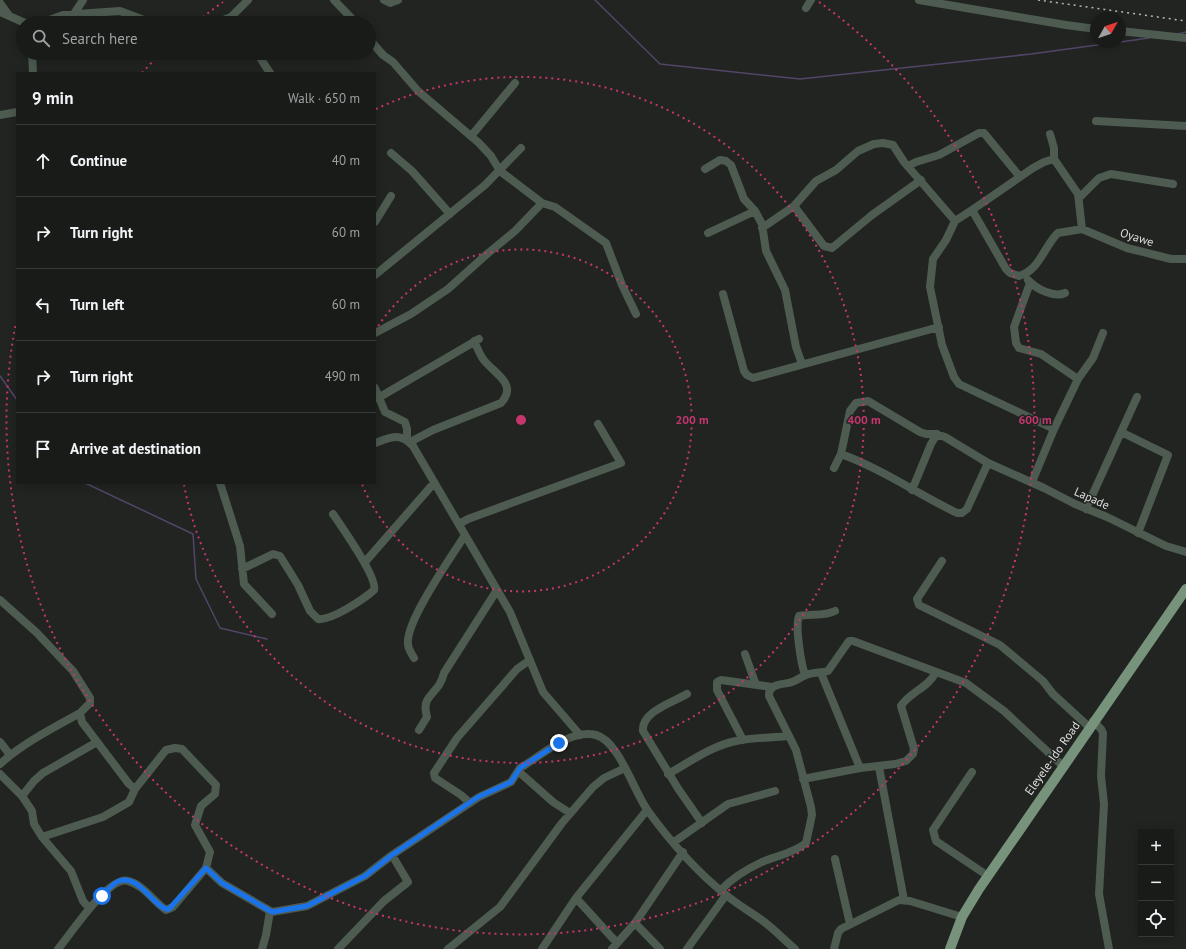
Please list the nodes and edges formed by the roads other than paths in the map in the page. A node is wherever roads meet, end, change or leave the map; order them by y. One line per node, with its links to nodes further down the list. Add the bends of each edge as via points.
1 (83, 0): 11 (street)
2 (248, 0): 14 (street)
3 (334, 0): 15 (street)
4 (384, 0): 5 (street, via 390,3)
5 (398, 0)
6 (811, 0): 9 (street)
7 (919, 0): 17 (street)
8 (0, 3): 10 (street)
9 (806, 8)
10 (4, 13): 16 (street)
11 (74, 14): 12 (street); 13 (street, via 120,10)
12 (63, 16)
13 (135, 16)
14 (234, 16)
15 (349, 16)
16 (16, 19)
17 (1090, 28)
18 (1126, 32): 19 (street)
19 (1186, 38)
20 (376, 46): 31 (street, via 394,62 418,91)
21 (32, 60): 23 (street)
22 (262, 60): 24 (street)
23 (33, 72)
24 (269, 72)
25 (515, 83): 31 (street)
26 (16, 112): 27 (street)
27 (0, 115)
28 (1096, 121): 29 (street)
29 (1186, 126)
30 (1050, 134): 34 (street)
31 (472, 135): 37 (street, via 491,156)
32 (521, 148): 37 (street)
33 (391, 152): 47 (street, via 412,171)
34 (1054, 160): 38 (street, via 1044,162); 42 (street)
35 (908, 166): 38 (street, via 939,155 979,133 984,133); 39 (street); 44 (street, via 890,143 867,146 836,170 816,181)
36 (705, 169): 46 (street, via 720,160 726,161 736,175 744,198)
37 (500, 172): 43 (street); 47 (street)
38 (1020, 177): 45 (street)
39 (921, 180): 44 (street, via 832,248 824,246); 49 (street)
40 (1173, 184): 42 (street, via 1110,174 1099,178)
41 (391, 196): 48 (street)
42 (1079, 198): 51 (street)
43 (542, 203): 59 (street, via 556,207 606,243); 61 (street, via 515,231 448,289 411,314)
44 (794, 206): 50 (street)
45 (972, 210): 49 (street); 55 (street, via 1006,269 1015,275)
46 (755, 211): 50 (street); 52 (street)
47 (450, 214): 54 (street)
48 (376, 220)
49 (955, 221): 60 (street, via 946,240 932,259 930,287)
50 (762, 228): 63 (street, via 766,251 785,290 796,347)
51 (1082, 229): 53 (street, Oyawe, via 1127,248 1171,259); 55 (street, via 1058,233 1042,257)
52 (708, 233)
53 (1186, 260)
54 (376, 274)
55 (1023, 275): 56 (street)
56 (1030, 282): 57 (street, via 1039,289 1055,295); 64 (street, via 1014,326 1016,343 1019,348 1041,354)
57 (1065, 293)
58 (722, 294): 63 (street, via 747,375 753,378)
59 (636, 314)
60 (939, 327): 63 (street); 69 (street, via 942,345 959,384)
61 (376, 332)
62 (1104, 333): 64 (street, via 1093,358)
63 (802, 364)
64 (1078, 378): 69 (street)
65 (376, 391): 67 (street)
66 (1137, 397): 70 (street)
67 (378, 398): 72 (street, via 385,412 405,422); 72 (street, via 477,340 483,358 507,386 506,397 501,403)
68 (598, 424): 83 (street, via 621,463)
69 (1054, 430): 77 (street)
70 (1121, 432): 81 (street); 84 (street, via 1168,455)
71 (937, 434): 74 (street, Lapade, via 920,432 877,405 863,401 856,403 850,411); 75 (street, Lapade); 80 (street)
72 (408, 441): 73 (street, via 399,437); 78 (street)
73 (376, 443)
74 (841, 454): 76 (street); 80 (street, via 862,462)
75 (988, 463): 77 (street, Lapade); 80 (street, via 967,509 962,512 957,513)
76 (834, 468)
77 (1032, 482): 81 (street, Lapade)
78 (434, 483): 83 (street); 88 (street)
79 (220, 484): 89 (street, via 240,546)
80 (912, 490)
81 (1086, 509): 84 (street, Lapade)
82 (333, 514): 88 (street)
83 (458, 524): 85 (street)
84 (1138, 533): 86 (street, Lapade)
85 (465, 536): 91 (street); 96 (street, via 435,582 413,624 408,645)
86 (1186, 552)
87 (942, 561): 105 (street, via 917,599 919,605 1000,645 1043,681 1053,694)
88 (365, 562): 89 (street, via 375,585 374,590 362,601 322,620 310,611 280,556 273,554)
89 (242, 570): 94 (street, via 244,584)
90 (1186, 589): 105 (main road, Eleyele-Ido Road)
91 (497, 590): 97 (street, via 515,623); 106 (street, via 439,685 427,697 427,717)
92 (0, 600): 104 (street, via 36,632 77,677 90,698 90,703)
93 (836, 611): 100 (street, via 827,615 799,616 796,623 802,665)
94 (272, 614)
95 (745, 654): 101 (street)
96 (414, 658)
97 (530, 660): 107 (street, via 545,696); 126 (street, via 517,669 457,738 434,773 435,778)
98 (936, 672): 99 (street, via 853,640 846,643 830,670); 114 (street, via 928,684 901,706 914,743 913,754 906,761); 115 (street, via 966,683 998,707)
99 (821, 673): 100 (street); 117 (street)
100 (806, 675): 102 (street, via 793,682)
101 (756, 685): 102 (street); 109 (street, via 721,680 716,685)
102 (772, 687): 108 (street, via 769,696)
103 (686, 694): 121 (street, via 646,718 642,726 647,740)
104 (80, 713): 111 (street, via 82,722); 112 (street)
105 (1091, 724): 115 (main road, Eleyele-Ido Road); 156 (street, via 1102,729 1103,734 1101,776 1104,804 1099,894)
106 (419, 730)
107 (580, 735): 116 (street, via 595,735 606,741); 118 (street, via 559,743)
108 (789, 736): 109 (street); 122 (street, via 796,750)
109 (744, 740): 121 (street, via 712,749)
110 (0, 742): 112 (street)
111 (97, 742): 123 (street); 125 (street, via 43,773)
112 (10, 755): 113 (street)
113 (0, 764)
114 (879, 767): 117 (street); 139 (street)
115 (1064, 767): 136 (main road, Eleyele-Ido Road)
116 (625, 768): 127 (street); 128 (street, via 599,781)
117 (860, 768): 122 (street)
118 (518, 771): 126 (street, via 511,782); 128 (street, via 553,802)
119 (972, 772): 136 (street, via 933,830 936,841)
120 (0, 774): 125 (street)
121 (668, 774): 129 (street)
122 (803, 779): 137 (street, via 812,815 806,843 762,862 729,881)
123 (135, 789): 130 (street, via 129,802 103,817); 135 (street, via 166,750 175,748 182,749 216,785 215,794 201,806 195,824 210,852)
124 (775, 791): 129 (street, via 728,804)
125 (22, 796): 130 (street, via 32,811 34,824)
126 (470, 803): 133 (street)
127 (647, 810): 131 (street); 138 (street)
128 (570, 813): 150 (street, via 500,907)
129 (702, 824): 131 (street)
130 (42, 837): 140 (street, via 71,871)
131 (674, 842): 132 (street)
132 (683, 852): 137 (street); 143 (street)
133 (392, 855): 141 (street, via 365,876 307,906); 149 (street, via 408,882 384,901)
134 (835, 859): 144 (street)
135 (206, 868): 140 (street, via 169,909 164,909 138,886 127,880 117,882); 141 (street, via 222,883)
136 (988, 876): 142 (main road, Eleyele-Ido Road)
137 (723, 893): 146 (street, via 709,921); 153 (street, via 764,922)
138 (576, 898): 145 (street); 151 (street)
139 (904, 900): 142 (street); 144 (street, via 892,902)
140 (88, 908): 147 (street)
141 (270, 911): 148 (street)
142 (962, 917): 155 (main road, Eleyele-Ido Road)
143 (634, 923): 145 (street); 152 (street)
144 (850, 924): 154 (street, via 839,931)
145 (614, 946)
146 (691, 947)
147 (58, 949)
148 (262, 949)
149 (338, 949)
150 (448, 949)
151 (542, 949)
152 (660, 949)
153 (795, 949)
154 (834, 949)
155 (950, 949)
156 (1109, 949)

